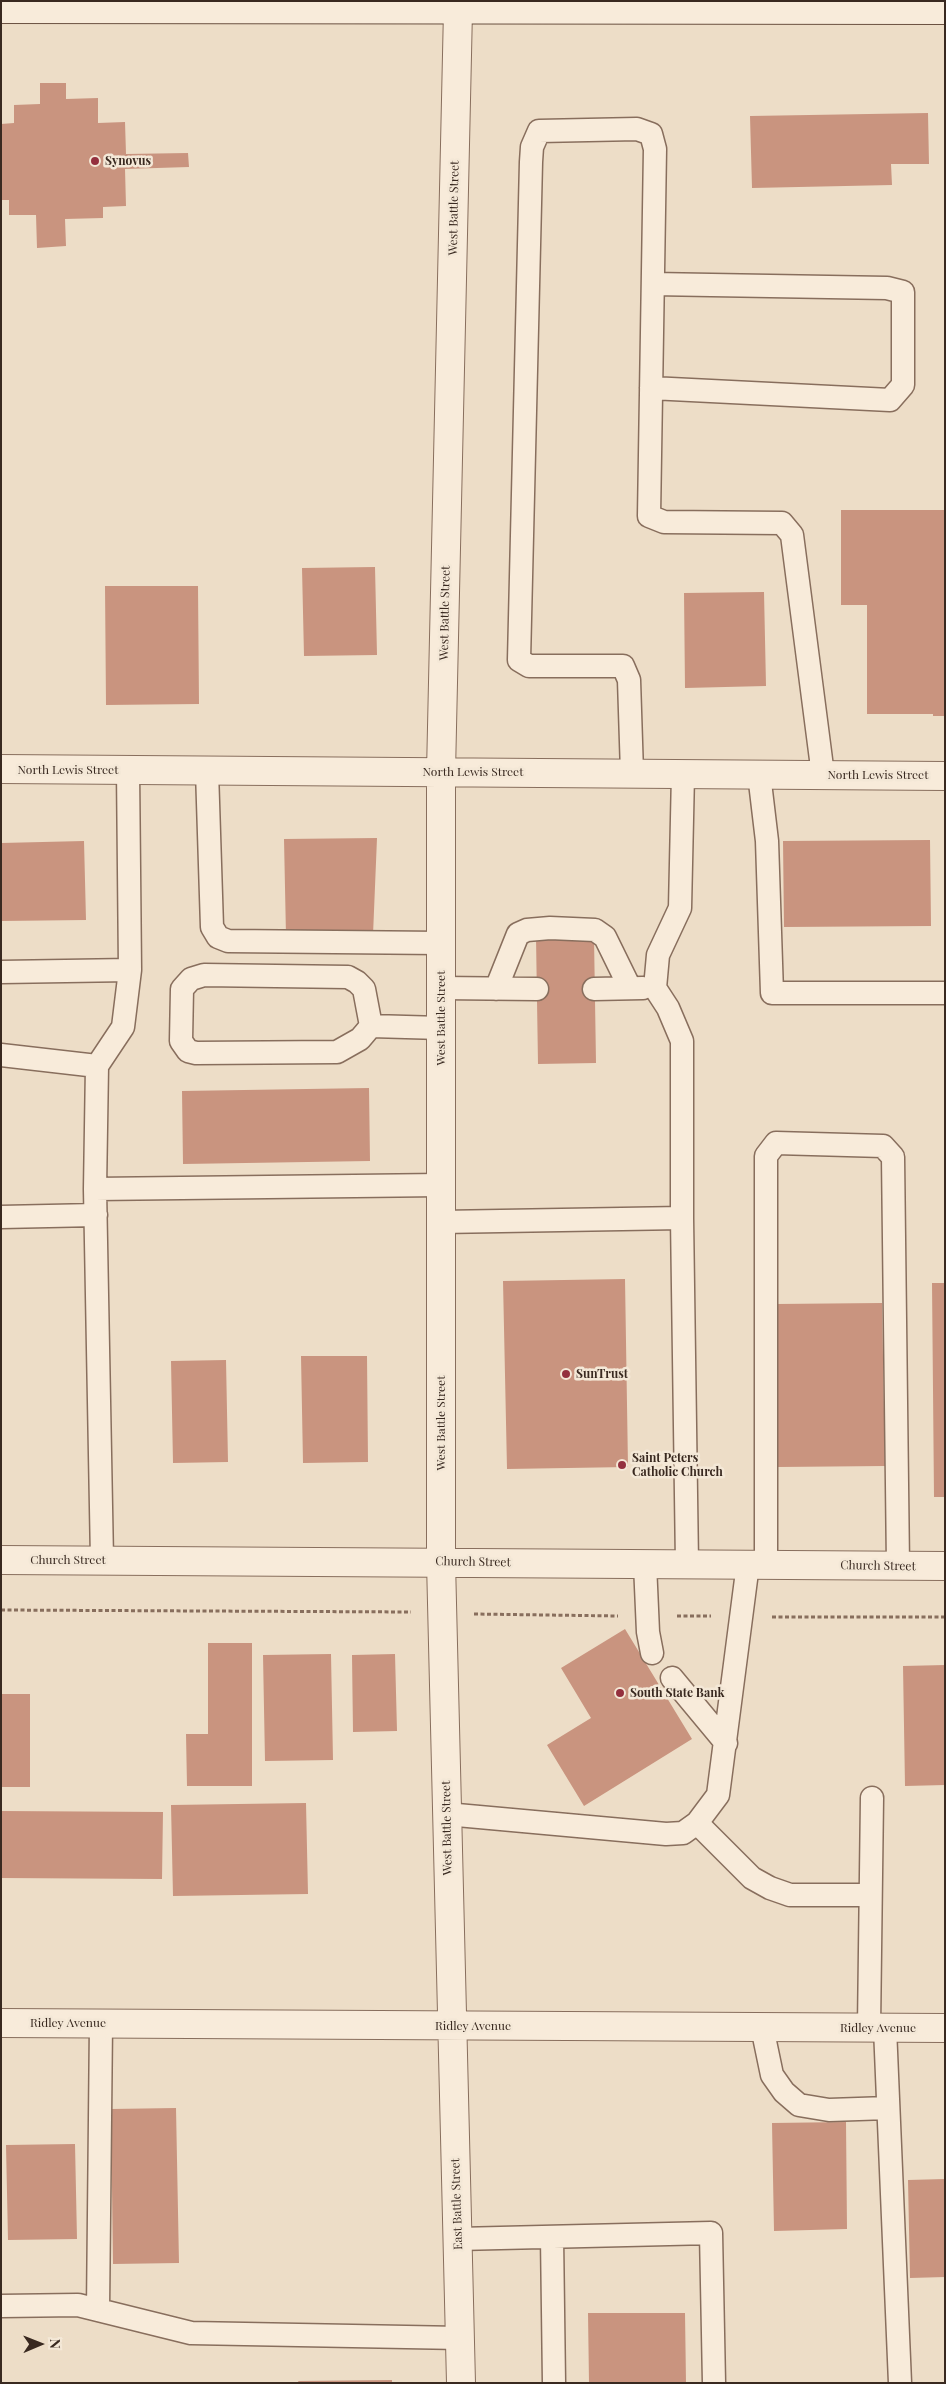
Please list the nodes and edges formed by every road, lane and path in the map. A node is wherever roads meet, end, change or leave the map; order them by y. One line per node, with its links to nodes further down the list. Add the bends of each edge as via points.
1 (429, 6): 2 (street); 3 (street)
2 (1, 8)
3 (458, 10): 4 (street); 10 (street, West Battle Street)
4 (945, 10)
5 (653, 284): 6 (lane); 6 (lane, via 887,288 903,292 903,385 890,400); 11 (lane, via 655,149 651,134 637,129 539,131 532,147 531,162 519,660 529,666 623,666 629,680)
6 (651, 388): 14 (lane, via 649,516 664,522 782,523 792,535)
7 (1, 770): 8 (street, North Lewis Street)
8 (128, 770): 9 (street, North Lewis Street); 17 (lane)
9 (207, 770): 10 (street, North Lewis Street); 16 (lane, via 212,927 218,938 228,941)
10 (441, 772): 11 (street, North Lewis Street); 16 (street, West Battle Street)
11 (632, 773): 12 (street, North Lewis Street)
12 (683, 774): 13 (street, North Lewis Street); 21 (lane, via 680,908 658,956)
13 (759, 774): 14 (street, North Lewis Street); 25 (lane, via 767,841 772,994)
14 (823, 775): 15 (street, North Lewis Street)
15 (945, 776)
16 (441, 943): 19 (street, West Battle Street)
17 (130, 970): 18 (lane); 29 (lane, via 123,1027)
18 (1, 972)
19 (441, 988): 22 (lane); 27 (street, West Battle Street)
20 (630, 988): 21 (lane); 22 (lane, via 604,937 595,930 550,928 518,934); 24 (lane)
21 (655, 988): 34 (lane, via 668,1008 682,1041)
22 (496, 989): 23 (lane)
23 (537, 989)
24 (594, 989)
25 (945, 993)
26 (370, 1026): 26 (lane, via 360,1039 337,1052 196,1053 188,1051 181,1041 182,989 191,980 204,975 348,977 364,989); 27 (lane)
27 (441, 1028): 30 (street, West Battle Street)
28 (1, 1055): 29 (lane)
29 (97, 1066): 31 (lane)
30 (441, 1185): 31 (lane); 35 (street, West Battle Street)
31 (95, 1189): 32 (lane)
32 (96, 1216): 33 (lane); 37 (lane)
33 (1, 1217)
34 (682, 1218): 35 (lane); 40 (lane)
35 (441, 1222): 38 (street, West Battle Street)
36 (1, 1560): 37 (street, Church Street)
37 (102, 1560): 38 (street, Church Street)
38 (441, 1562): 39 (street, Church Street); 48 (street, West Battle Street)
39 (645, 1564): 40 (street, Church Street); 44 (lane)
40 (687, 1564): 41 (street, Church Street)
41 (757, 1565): 42 (street, Church Street); 42 (lane, via 766,1156 776,1143 883,1146 893,1157); 46 (lane)
42 (898, 1566): 43 (street, Church Street)
43 (945, 1566)
44 (652, 1653)
45 (672, 1678): 46 (lane)
46 (726, 1743): 49 (lane, via 718,1795)
47 (872, 1798): 50 (lane)
48 (446, 1814): 49 (lane, via 666,1834 683,1833); 53 (street, West Battle Street)
49 (697, 1823): 50 (lane, via 752,1878 770,1888 790,1895)
50 (870, 1895): 55 (lane)
51 (1, 2023): 52 (street, Ridley Avenue)
52 (101, 2023): 53 (street, Ridley Avenue); 61 (lane)
53 (452, 2025): 54 (street, Ridley Avenue); 59 (street, East Battle Street)
54 (762, 2027): 55 (street, Ridley Avenue); 57 (lane, via 772,2075 799,2106 829,2110)
55 (877, 2028): 56 (street, Ridley Avenue); 57 (lane)
56 (945, 2028)
57 (888, 2108): 66 (lane)
58 (552, 2237): 59 (lane); 64 (lane); 65 (lane, via 711,2233)
59 (458, 2239): 62 (street, East Battle Street)
60 (1, 2306): 61 (lane, via 78,2305)
61 (98, 2310): 62 (lane, via 191,2334)
62 (460, 2338): 63 (street, East Battle Street)
63 (461, 2383)
64 (554, 2383)
65 (714, 2383)
66 (900, 2383)

